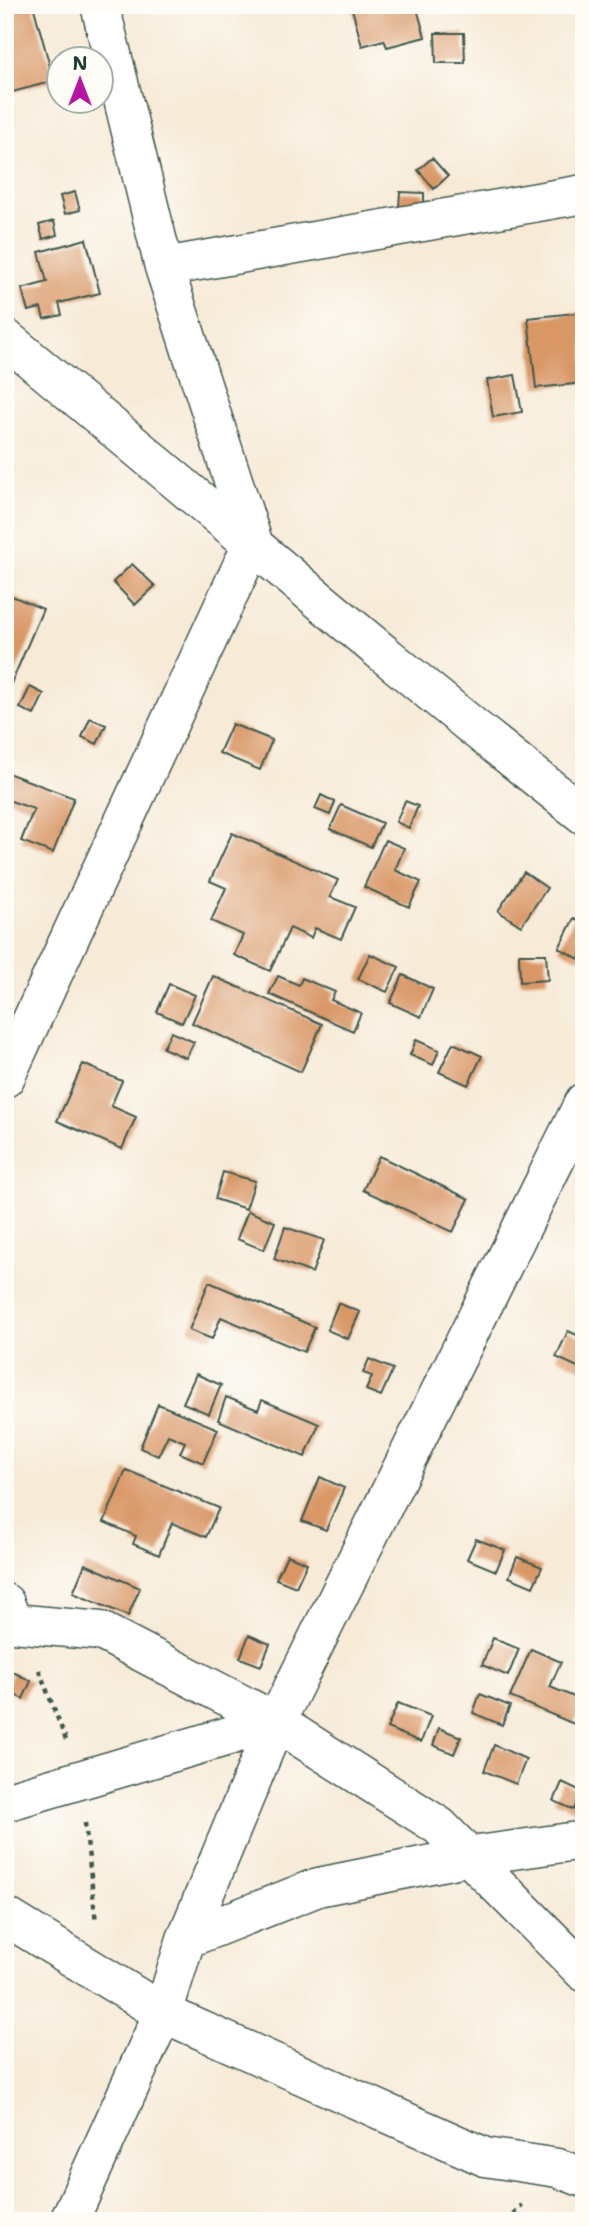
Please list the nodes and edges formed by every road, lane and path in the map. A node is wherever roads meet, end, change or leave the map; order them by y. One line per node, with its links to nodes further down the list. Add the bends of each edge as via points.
1 (100, 5): 3 (street)
2 (584, 194): 3 (street)
3 (164, 267): 5 (street)
4 (5, 338): 5 (street)
5 (253, 541): 6 (street, via 456,715); 7 (street)
6 (584, 815)
7 (5, 1078)
8 (584, 1102): 10 (street)
9 (5, 1603): 10 (street, via 13,1623 101,1631)
10 (276, 1722): 11 (street); 13 (street, via 439,1826); 15 (street)
11 (5, 1802)
12 (584, 1840): 13 (street)
13 (471, 1856): 15 (street, via 318,1887); 16 (street)
14 (5, 1916): 17 (street)
15 (186, 1939): 17 (street)
16 (584, 1972)
17 (163, 2013): 18 (street, via 485,2157 558,2168); 19 (street)
18 (584, 2178)
19 (69, 2221)

